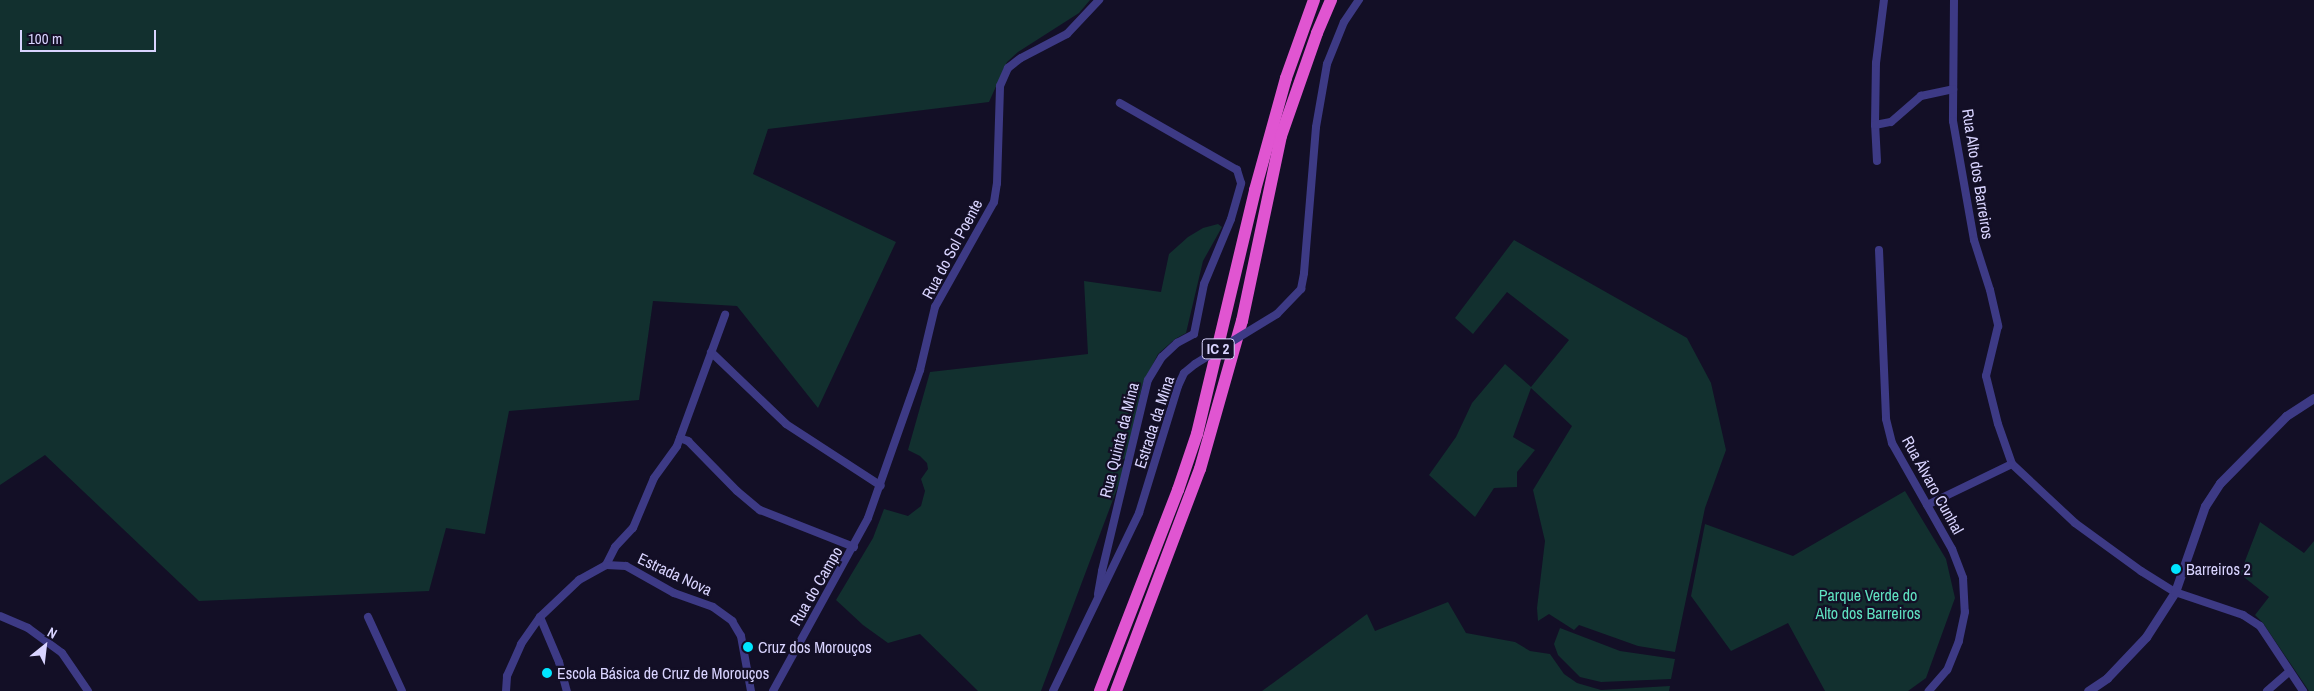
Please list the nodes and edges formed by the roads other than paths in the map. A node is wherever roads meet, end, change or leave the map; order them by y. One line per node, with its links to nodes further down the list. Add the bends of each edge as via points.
1 (1098, 0): 17 (street, Rua do Sol Poente, via 1067,34 1008,68 1000,86 994,202 935,307 920,370)
2 (1314, 0): 34 (highway, IC 2, via 1286,78 1257,180 1197,434)
3 (1331, 0): 35 (highway, IC 2, via 1282,136 1242,320 1200,469)
4 (1360, 0): 22 (street, Estrada da Mina, bridge, via 1344,22 1327,64 1316,127 1301,289 1277,314 1184,373 1139,513)
5 (1884, 0): 9 (street, via 1876,63)
6 (1954, 0): 7 (street, Rua Alto dos Barreiros)
7 (1953, 89): 9 (street, via 1921,96 1891,122); 16 (street, Rua Alto dos Barreiros, via 1953,121 1974,240 1998,326 1986,376)
8 (1120, 103): 22 (street, Rua Quinta da Mina, via 1237,170 1241,184 1231,219 1204,284 1194,334 1177,342 1162,357 1148,380)
9 (1875, 125): 10 (street)
10 (1877, 161)
11 (1879, 250): 18 (street, Rua Álvaro Cunhal, via 1886,419 1892,443)
12 (726, 315): 13 (street)
13 (711, 352): 15 (street); 17 (street, via 786,424)
14 (2314, 398): 21 (street, via 2286,416 2220,483 2205,506)
15 (680, 438): 19 (street, via 693,445 760,510); 20 (street, via 674,453 654,478 633,528 615,547)
16 (2012, 464): 18 (street); 21 (street, via 2075,523)
17 (881, 486): 19 (street, Rua do Sol Poente)
18 (1928, 505): 36 (street, Rua Álvaro Cunhal, via 1952,549 1962,578 1965,612 1959,641 1946,670)
19 (854, 547): 32 (street, Rua do Campo)
20 (606, 565): 25 (street, via 579,580); 31 (street, Estrada Nova, via 626,566 674,593 713,607 732,620 741,636)
21 (2175, 592): 26 (street, via 2243,615 2260,626); 37 (street, via 2146,637 2106,678)
22 (1098, 594): 33 (street, Estrada da Mina)
23 (0, 616): 27 (street, via 28,628 62,653)
24 (368, 616): 28 (street)
25 (540, 617): 29 (street, via 521,644 507,676); 30 (street)
26 (2290, 671): 38 (street); 39 (street)
27 (88, 691)
28 (402, 691)
29 (506, 691)
30 (567, 691)
31 (750, 691)
32 (773, 691)
33 (1054, 691)
34 (1100, 691)
35 (1116, 691)
36 (1929, 691)
37 (2088, 691)
38 (2267, 691)
39 (2303, 691)

